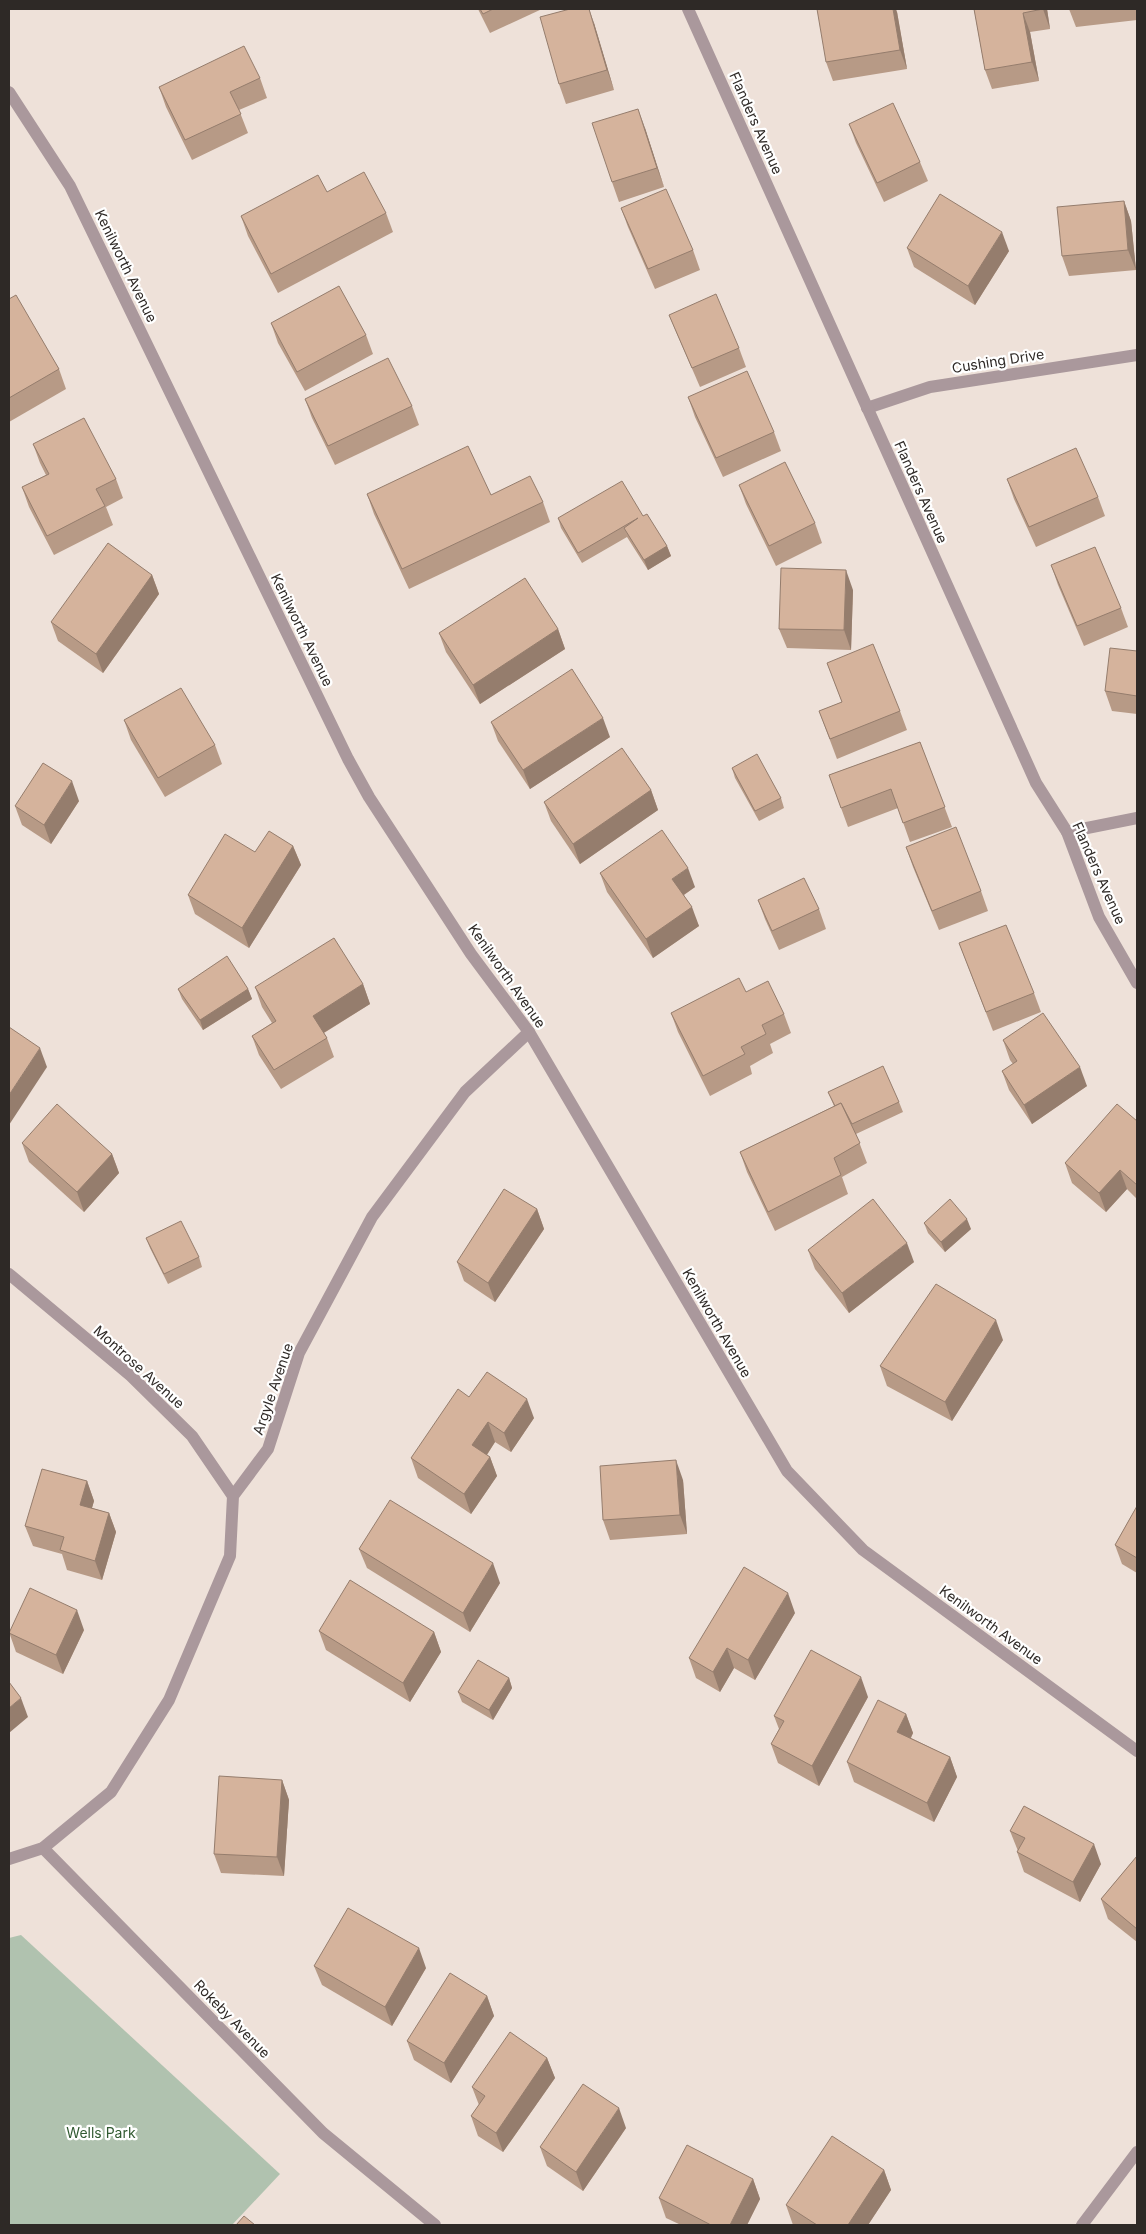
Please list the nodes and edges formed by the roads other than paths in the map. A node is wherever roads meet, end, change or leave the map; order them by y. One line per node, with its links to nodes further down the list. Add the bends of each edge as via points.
1 (688, 9): 4 (street, Flanders Avenue)
2 (9, 92): 8 (street, Kenilworth Avenue, via 70,186 369,797 471,954)
3 (1137, 355): 4 (street, Cushing Drive, via 930,387)
4 (867, 408): 6 (street, Flanders Avenue, via 1036,784)
5 (1137, 818): 6 (street)
6 (1066, 832): 7 (street, Flanders Avenue, via 1099,917)
7 (1137, 983)
8 (529, 1032): 10 (street, Argyle Avenue, via 465,1092 372,1217 299,1353 268,1449); 11 (street, Kenilworth Avenue, via 787,1471 864,1550)
9 (9, 1274): 10 (street, Montrose Avenue, via 130,1376 192,1436)
10 (233, 1496): 12 (street, via 230,1556 168,1700 111,1792)
11 (1137, 1751)
12 (43, 1848): 13 (street); 15 (street, Rokeby Avenue, via 323,2133)
13 (9, 1859)
14 (1137, 2152): 16 (street)
15 (435, 2225)
16 (1082, 2225)

